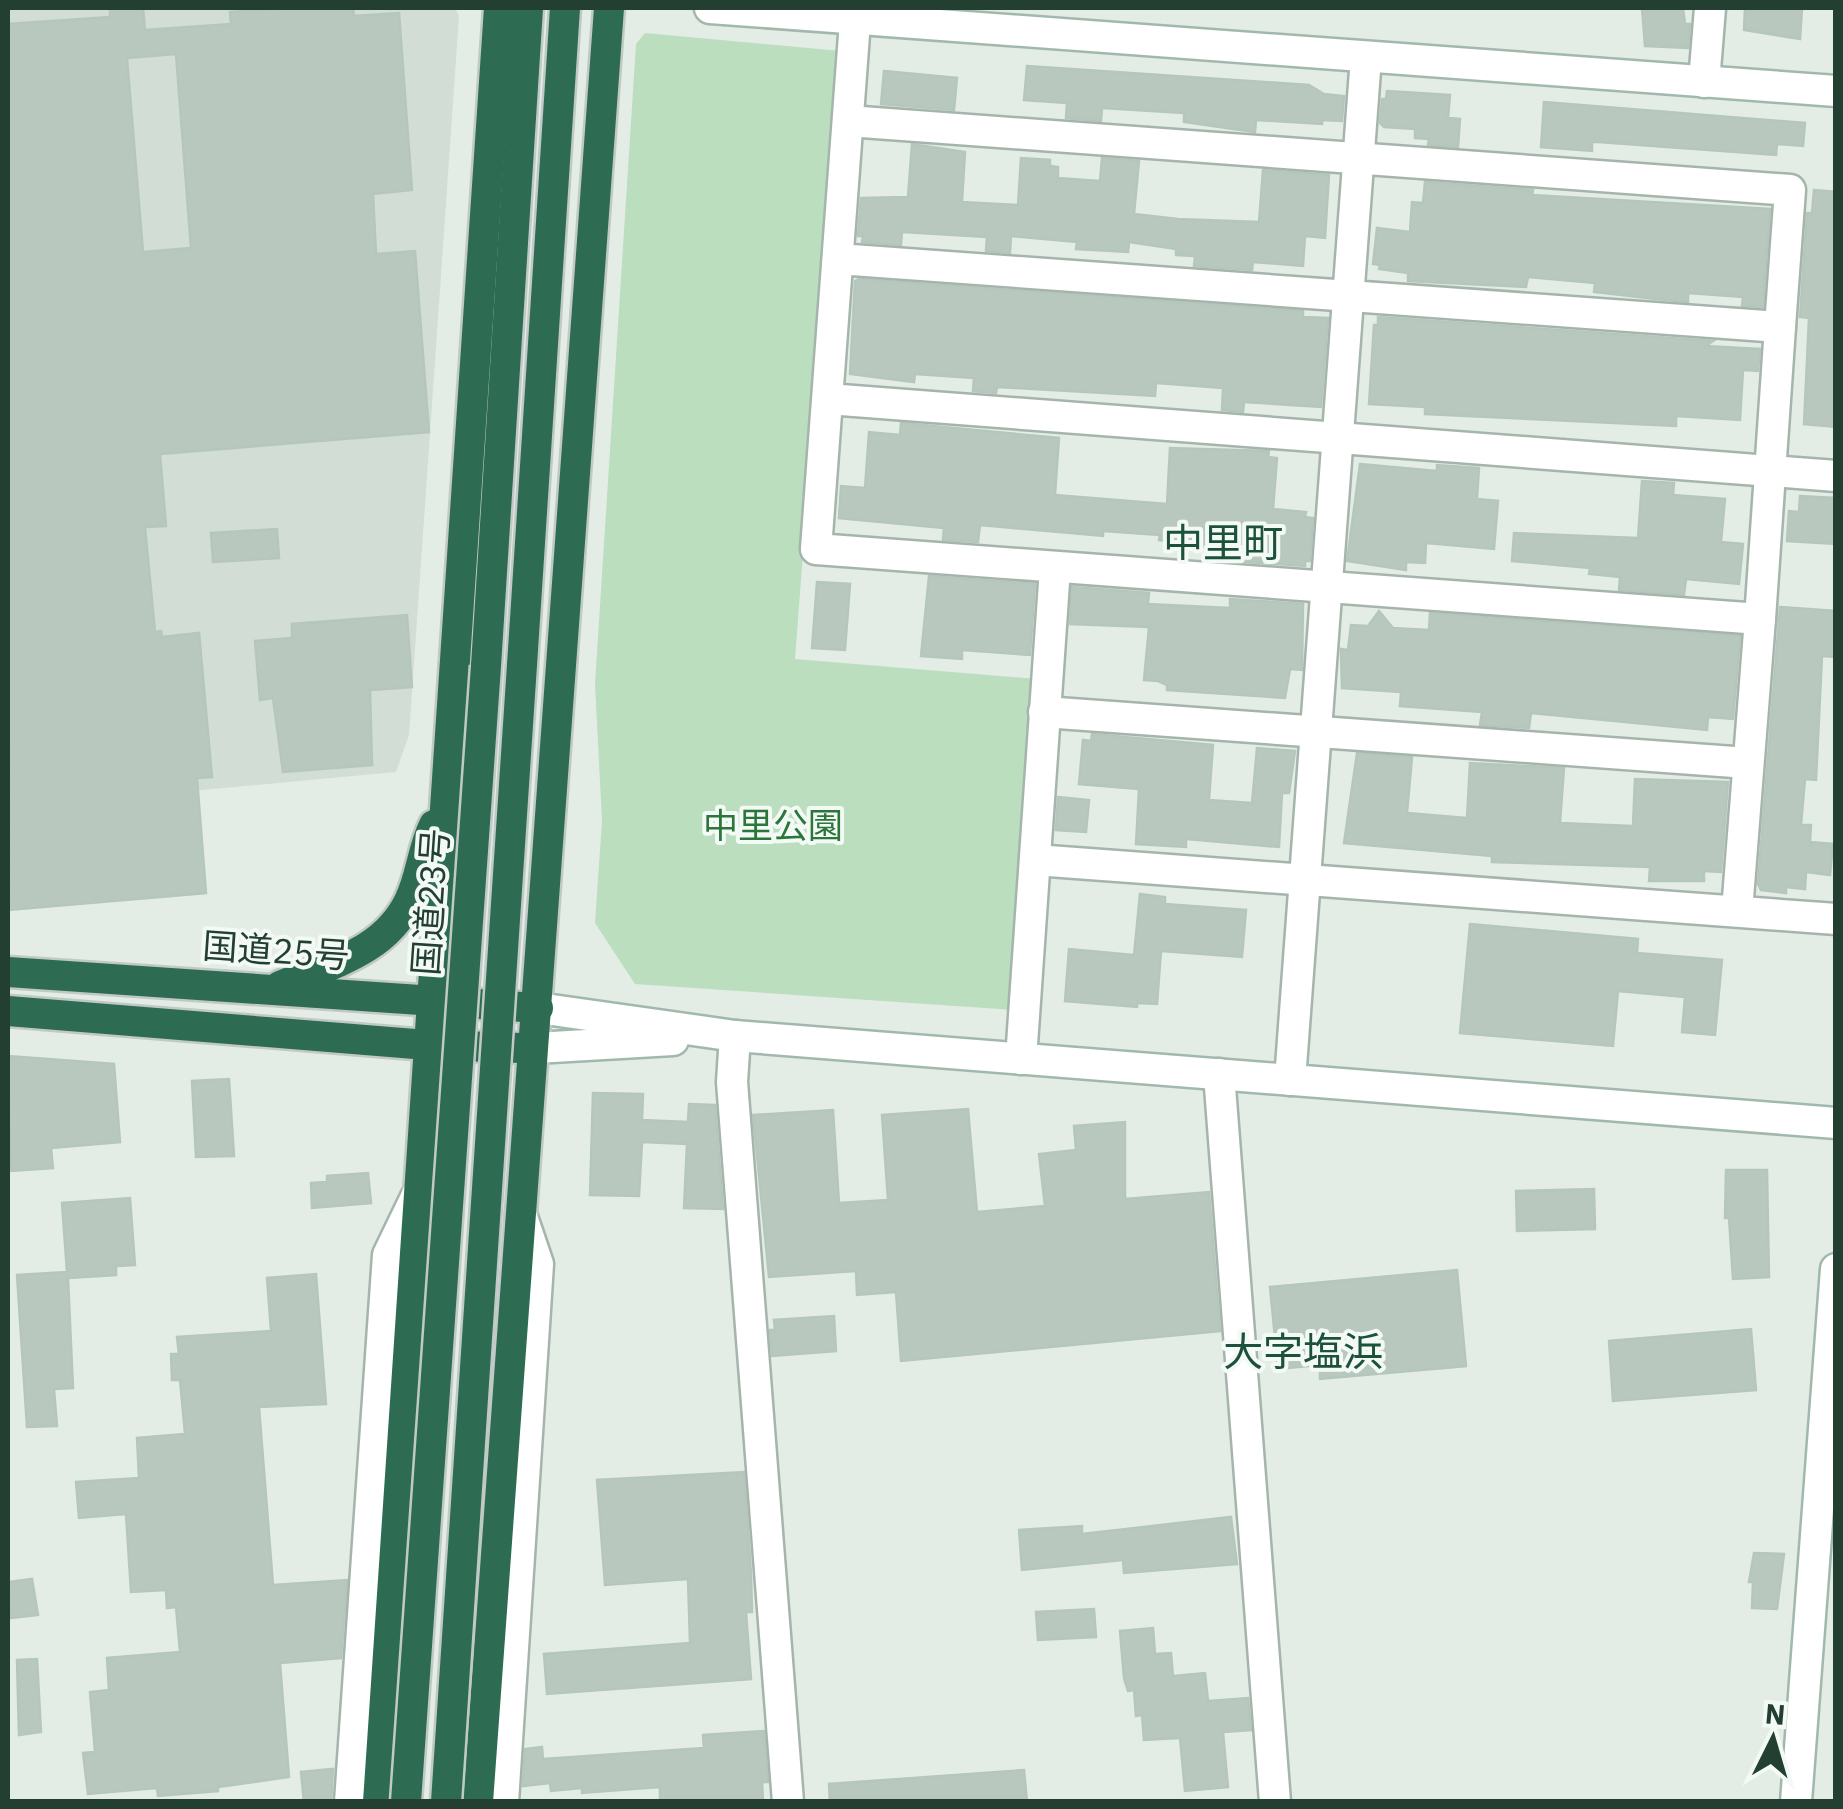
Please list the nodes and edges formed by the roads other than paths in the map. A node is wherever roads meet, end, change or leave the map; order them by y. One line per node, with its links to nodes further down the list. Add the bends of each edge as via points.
1 (499, 8): 26 (highway)
2 (528, 8): 48 (highway, 国道23号, bridge)
3 (565, 8): 49 (highway, bridge)
4 (610, 8): 34 (highway)
5 (710, 8): 7 (street)
6 (1710, 8): 9 (street)
7 (855, 21): 8 (street); 11 (street)
8 (1366, 57): 9 (street); 12 (street)
9 (1704, 82): 10 (street)
10 (1836, 91)
11 (848, 121): 12 (street); 13 (street)
12 (1358, 160): 14 (street); 15 (street, via 1790,190)
13 (838, 259): 14 (street); 16 (street)
14 (1348, 296): 15 (street); 17 (street)
15 (1780, 327): 18 (street)
16 (828, 399): 17 (street); 20 (street, via 816,548)
17 (1338, 438): 18 (street); 21 (street)
18 (1770, 470): 19 (street); 22 (street)
19 (1836, 476)
20 (1055, 568): 21 (street); 23 (street)
21 (1328, 588): 22 (street); 24 (street)
22 (1760, 619): 25 (street)
23 (1044, 712): 24 (street); 27 (street)
24 (1317, 734): 25 (street); 28 (street)
25 (1748, 763): 29 (street)
26 (443, 806): 32 (highway, via 410,900 387,933 348,961); 33 (highway)
27 (1036, 860): 28 (street); 39 (street)
28 (1305, 881): 29 (street); 41 (street)
29 (1737, 911): 30 (street)
30 (1836, 919)
31 (8, 972): 32 (highway, 国道25号)
32 (278, 987): 33 (highway, 国道25号)
33 (433, 1002): 34 (highway, 国道25号); 37 (highway)
34 (538, 1008): 36 (street); 38 (highway)
35 (8, 1011): 37 (highway)
36 (736, 1036): 38 (street); 39 (street); 52 (street, via 732,1082)
37 (427, 1045): 38 (highway); 43 (highway)
38 (535, 1048): 44 (highway)
39 (1021, 1059): 40 (street)
40 (1220, 1074): 41 (street); 53 (street)
41 (1290, 1080): 42 (street)
42 (1836, 1123)
43 (422, 1185): 46 (street, via 388,1255); 47 (highway)
44 (518, 1207): 50 (highway); 51 (street, via 538,1264)
45 (1836, 1269): 54 (street)
46 (350, 1802)
47 (378, 1802)
48 (406, 1802)
49 (446, 1802)
50 (478, 1802)
51 (504, 1802)
52 (788, 1802)
53 (1275, 1802)
54 (1796, 1802)

